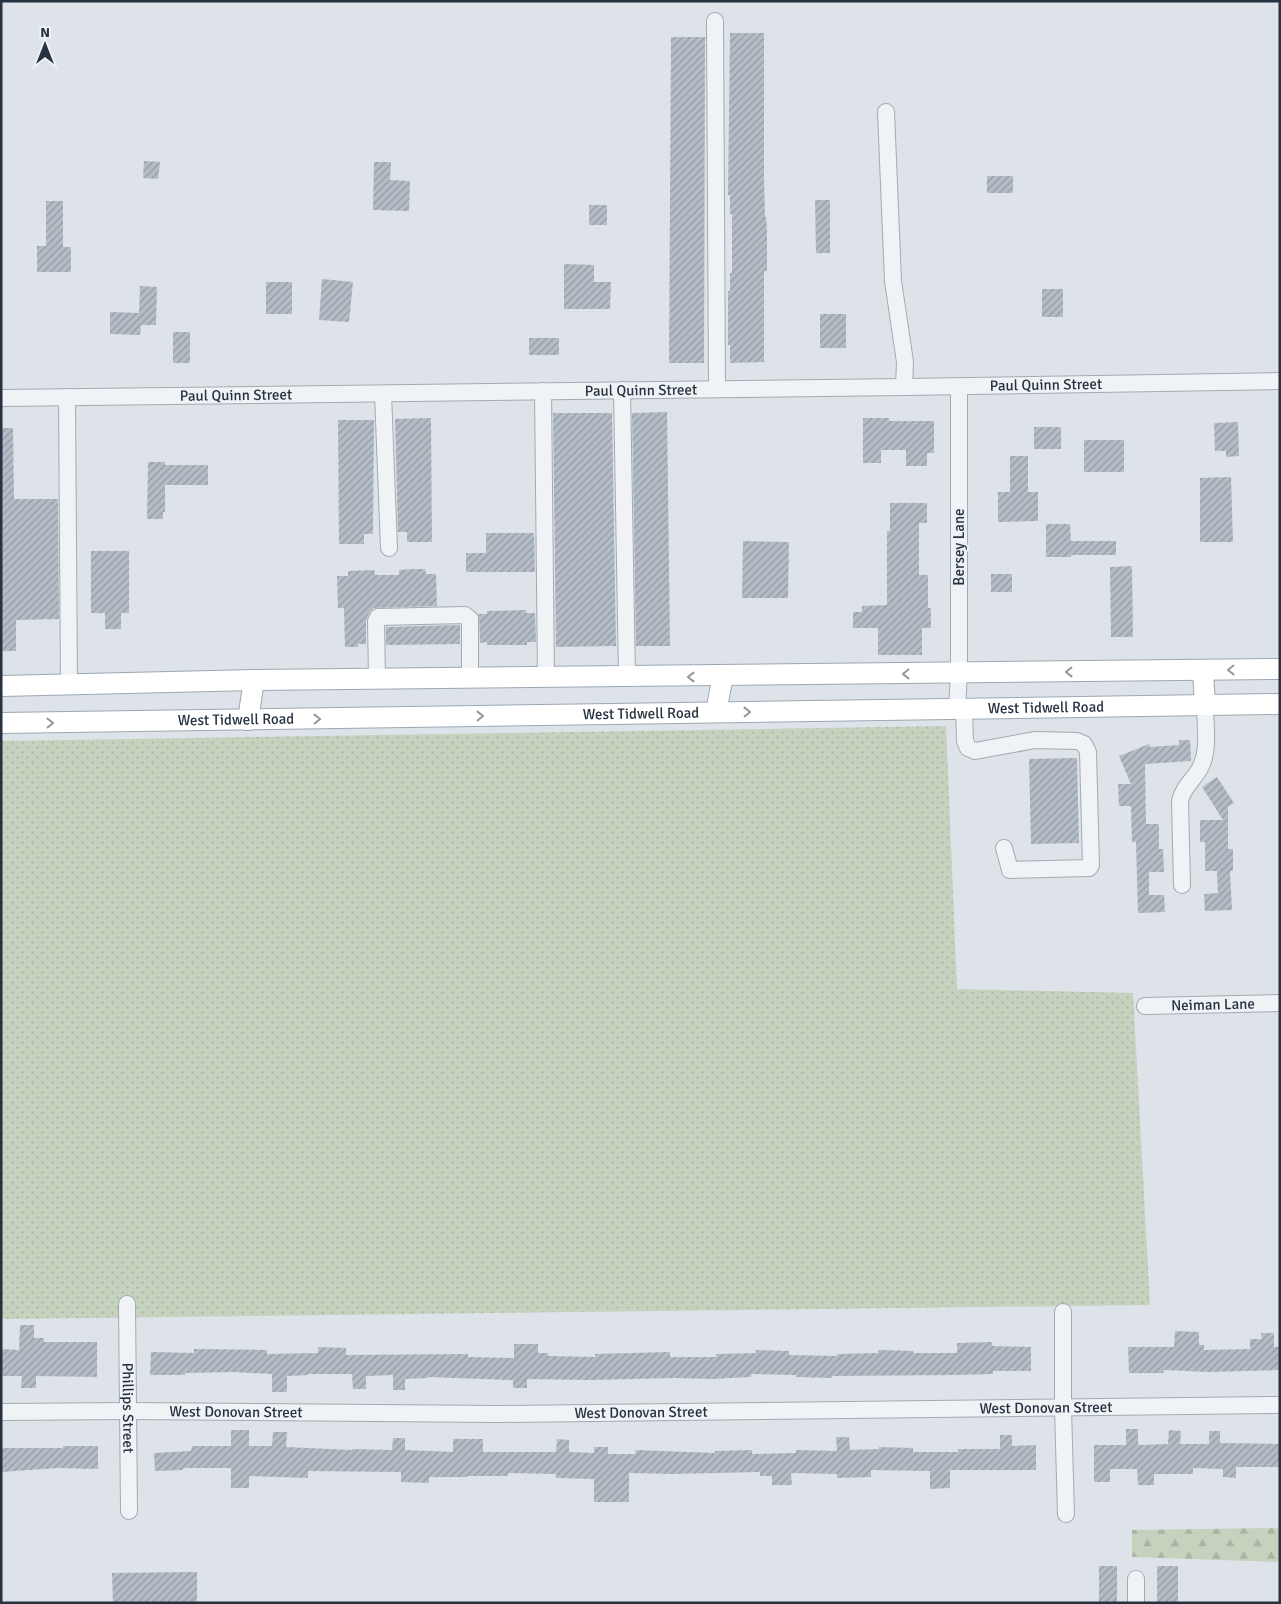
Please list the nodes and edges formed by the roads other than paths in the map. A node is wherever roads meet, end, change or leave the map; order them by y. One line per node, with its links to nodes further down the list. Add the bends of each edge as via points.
1 (716, 21): 6 (street)
2 (886, 112): 5 (street, via 893,281 905,362)
3 (1280, 381): 4 (street, Paul Quinn Street)
4 (959, 387): 5 (street, Paul Quinn Street); 15 (street, Bersey Lane)
5 (904, 388): 6 (street, Paul Quinn Street)
6 (717, 389): 7 (street, Paul Quinn Street)
7 (622, 390): 8 (street, Paul Quinn Street); 17 (street)
8 (544, 391): 9 (street, Paul Quinn Street); 18 (street)
9 (383, 394): 10 (street, Paul Quinn Street); 12 (street)
10 (67, 397): 11 (street, Paul Quinn Street); 22 (street)
11 (1, 398)
12 (389, 548)
13 (1280, 669): 14 (main road, one-way to 14)
14 (1202, 671): 15 (main road, one-way to 15); 25 (main road)
15 (959, 673): 16 (main road, one-way to 16); 26 (street, Bersey Lane)
16 (723, 676): 17 (main road, one-way to 17); 27 (main road)
17 (627, 677): 18 (main road)
18 (546, 678): 20 (main road)
19 (377, 679): 20 (main road); 20 (street, via 378,617 465,615 470,620); 21 (main road)
20 (470, 679)
21 (254, 680): 22 (main road); 28 (main road)
22 (69, 684): 23 (main road)
23 (1, 686)
24 (1280, 704): 25 (main road, West Tidwell Road)
25 (1205, 705): 26 (main road, West Tidwell Road); 31 (street, via 1202,764 1182,792 1180,801)
26 (960, 708): 27 (main road, West Tidwell Road, one-way to 26); 30 (street, Bersey Lane, via 965,741 968,748 975,751 1035,740 1077,740 1088,752 1089,868 1010,870)
27 (716, 712): 28 (main road, West Tidwell Road, one-way to 27)
28 (248, 720): 29 (main road, West Tidwell Road, one-way to 28)
29 (1, 723)
30 (1004, 848)
31 (1182, 884)
32 (1280, 1003): 33 (street, Neiman Lane)
33 (1145, 1006)
34 (127, 1304): 38 (street, Phillips Street)
35 (1063, 1312): 37 (street)
36 (1280, 1406): 37 (street, West Donovan Street)
37 (1063, 1408): 38 (street, West Donovan Street, via 498,1414); 41 (street)
38 (128, 1411): 39 (street, West Donovan Street); 40 (street, Phillips Street)
39 (1, 1412)
40 (129, 1512)
41 (1066, 1514)
42 (1136, 1579): 43 (street)
43 (1136, 1603)

